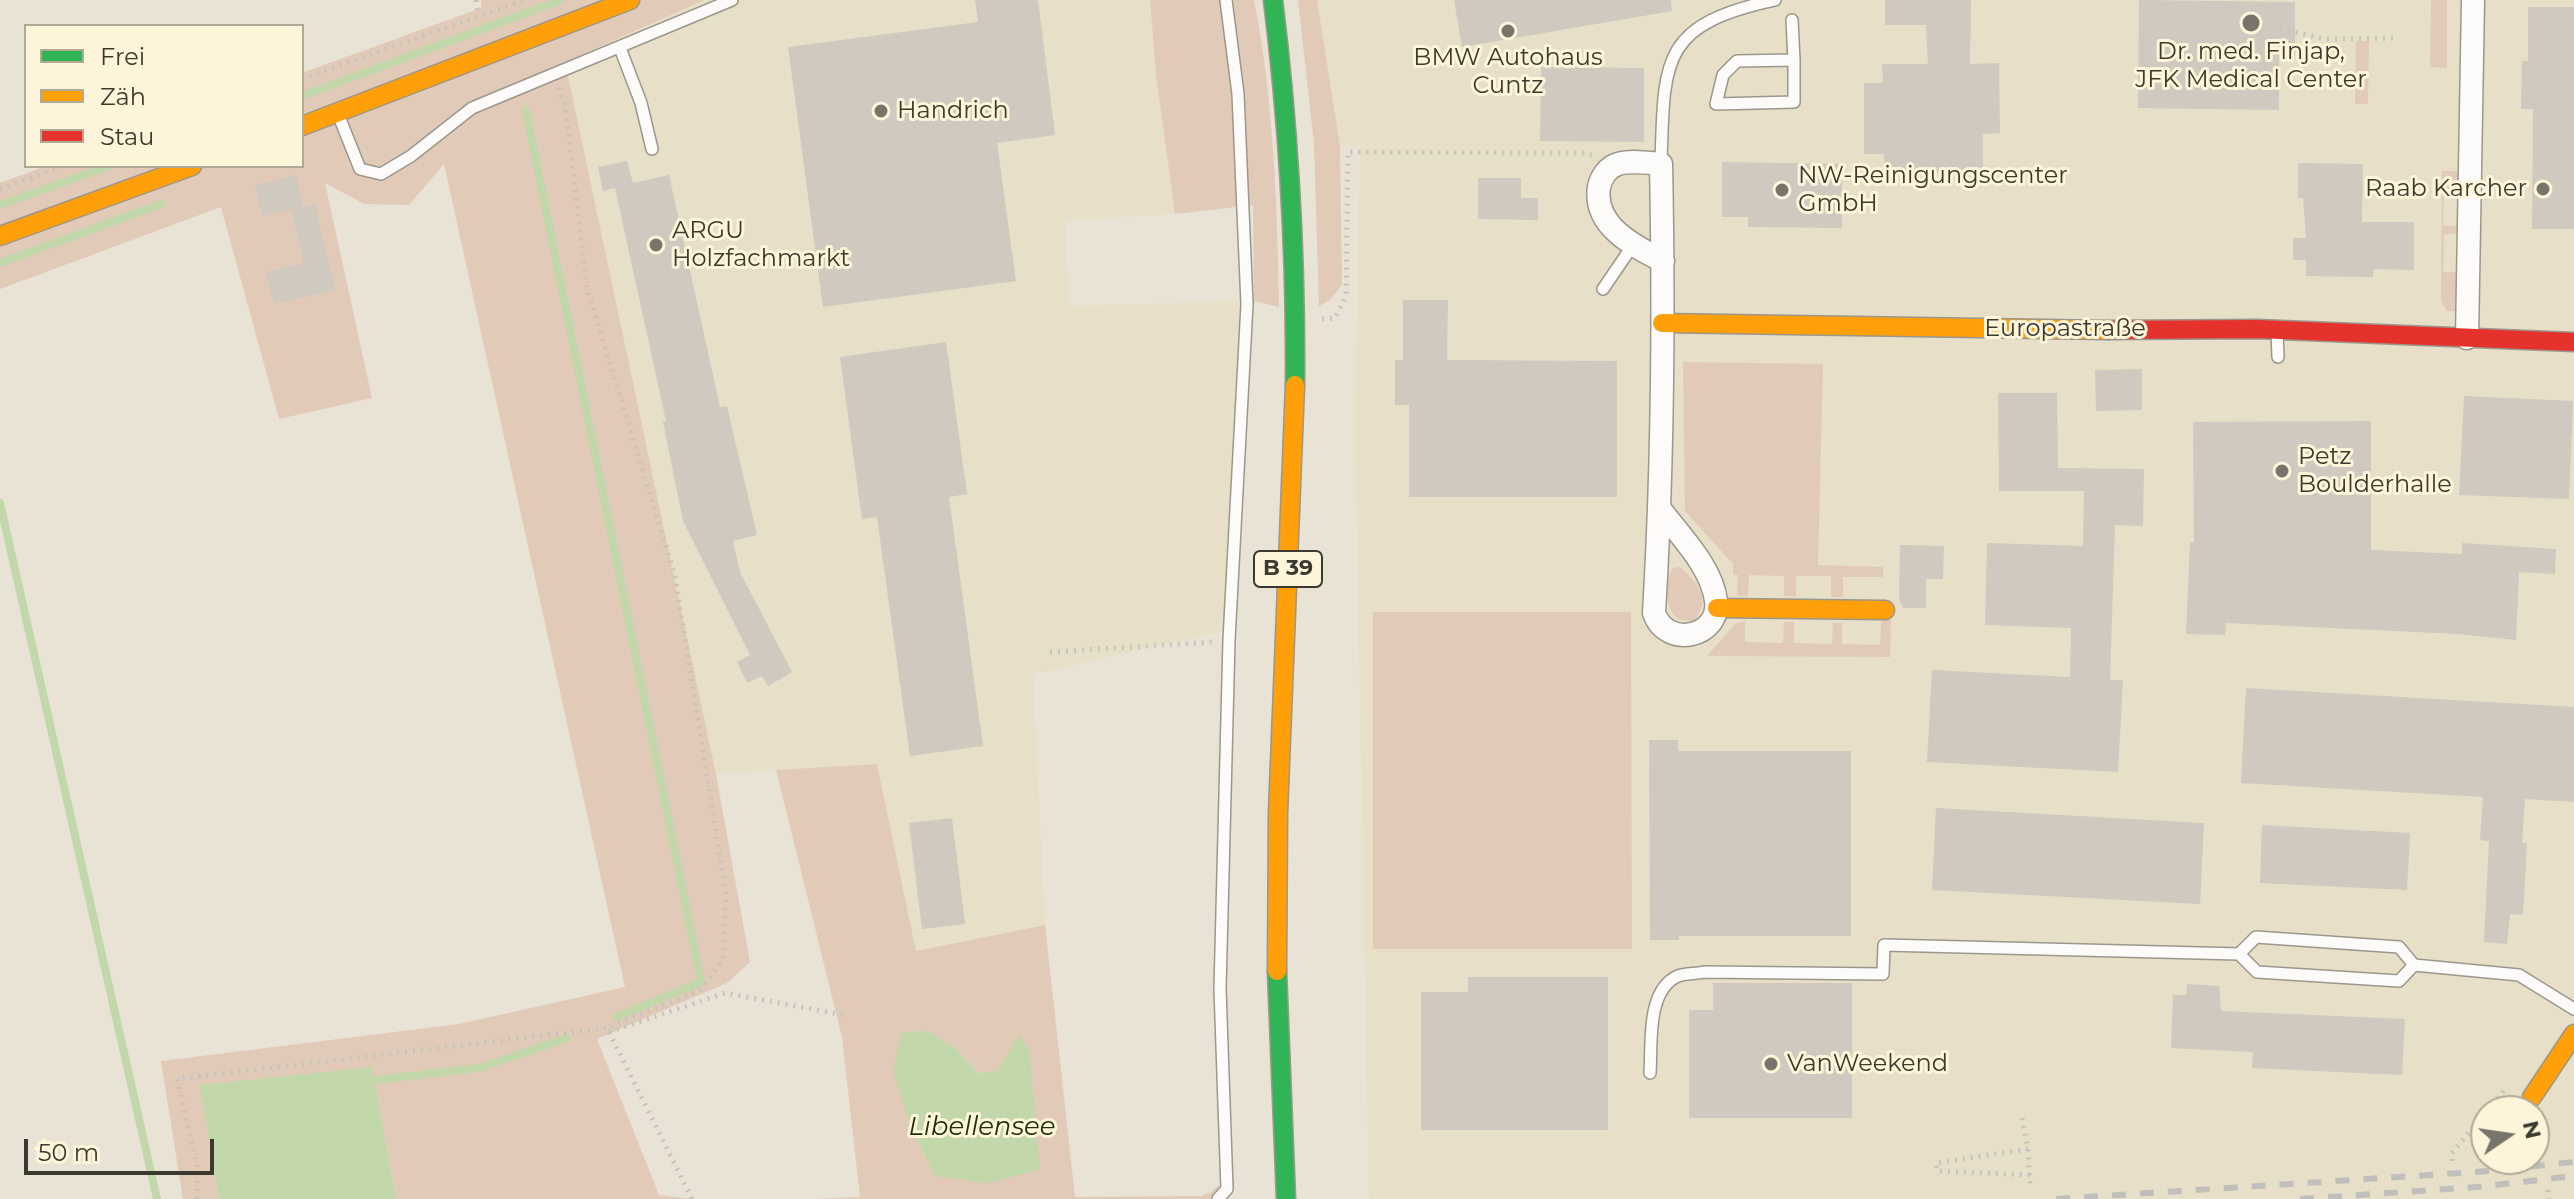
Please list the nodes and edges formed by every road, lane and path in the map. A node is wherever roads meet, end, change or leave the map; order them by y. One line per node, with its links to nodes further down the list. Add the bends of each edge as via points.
1 (476, 0): 9 (path)
2 (523, 0): 9 (path)
3 (630, 0): 17 (main road)
4 (732, 0): 13 (lane)
5 (1226, 0): 38 (lane, via 1238,94 1247,304)
6 (1273, 0): 29 (main road, B 39, via 1290,140)
7 (1775, 0): 21 (lane, via 1718,15 1695,28 1673,56 1663,97)
8 (2473, 0): 32 (street)
9 (478, 15): 16 (path)
10 (1792, 20): 14 (lane)
11 (2280, 29): 12 (path, via 2326,39)
12 (2398, 38)
13 (620, 48): 15 (lane); 19 (lane)
14 (1794, 60): 14 (lane, via 1737,61 1723,75 1716,104 1794,102)
15 (554, 76): 17 (lane, via 472,108 381,174 360,169); 44 (path, via 565,105 587,288 675,576 726,895 723,959 700,990)
16 (304, 78)
17 (337, 113): 18 (main road)
18 (304, 125)
19 (652, 149)
20 (1620, 163): 21 (street); 26 (street, via 1600,182 1598,201 1606,221); 29 (path, via 1585,153 1348,152 1346,296 1335,318)
21 (1661, 164): 27 (street)
22 (58, 168): 24 (path)
23 (187, 168): 25 (main road)
24 (0, 189)
25 (0, 236)
26 (1633, 245): 27 (street); 28 (lane)
27 (1663, 261): 30 (street)
28 (1603, 289)
29 (1297, 322): 58 (main road, B 39, via 1278,817)
30 (1662, 323): 31 (main road, Europastraße); 35 (street)
31 (2276, 330): 32 (main road, Europastraße); 34 (lane)
32 (2467, 338): 33 (main road, Europastraße)
33 (2574, 342)
34 (2278, 357)
35 (1660, 509): 36 (street, via 1709,577); 36 (street, via 1654,613 1658,624 1669,633 1697,632 1715,618)
36 (1717, 608): 37 (main road)
37 (1885, 610)
38 (1229, 640): 39 (path); 57 (lane, via 1220,989 1227,1189)
39 (1050, 652)
40 (2239, 954): 41 (lane, via 2257,972 2399,981); 41 (lane, via 2256,937 2399,947); 46 (lane, via 1884,945 1883,974 1704,972 1677,977 1659,992)
41 (2414, 965): 42 (lane, via 2519,975)
42 (2574, 1009)
43 (844, 1015): 44 (path, via 725,993)
44 (608, 1030): 55 (path, via 177,1079 197,1166); 56 (path)
45 (2574, 1034): 47 (main road)
46 (1650, 1073)
47 (2533, 1095)
48 (2022, 1118): 50 (path)
49 (2470, 1131): 51 (path, via 2452,1153)
50 (2028, 1149): 52 (path); 52 (path, via 1936,1163 1937,1171)
51 (2452, 1161)
52 (2030, 1175): 53 (path)
53 (2030, 1184)
54 (2548, 1190): 59 (path)
55 (197, 1199)
56 (692, 1199)
57 (1218, 1199)
58 (1286, 1199)
59 (2549, 1199)

